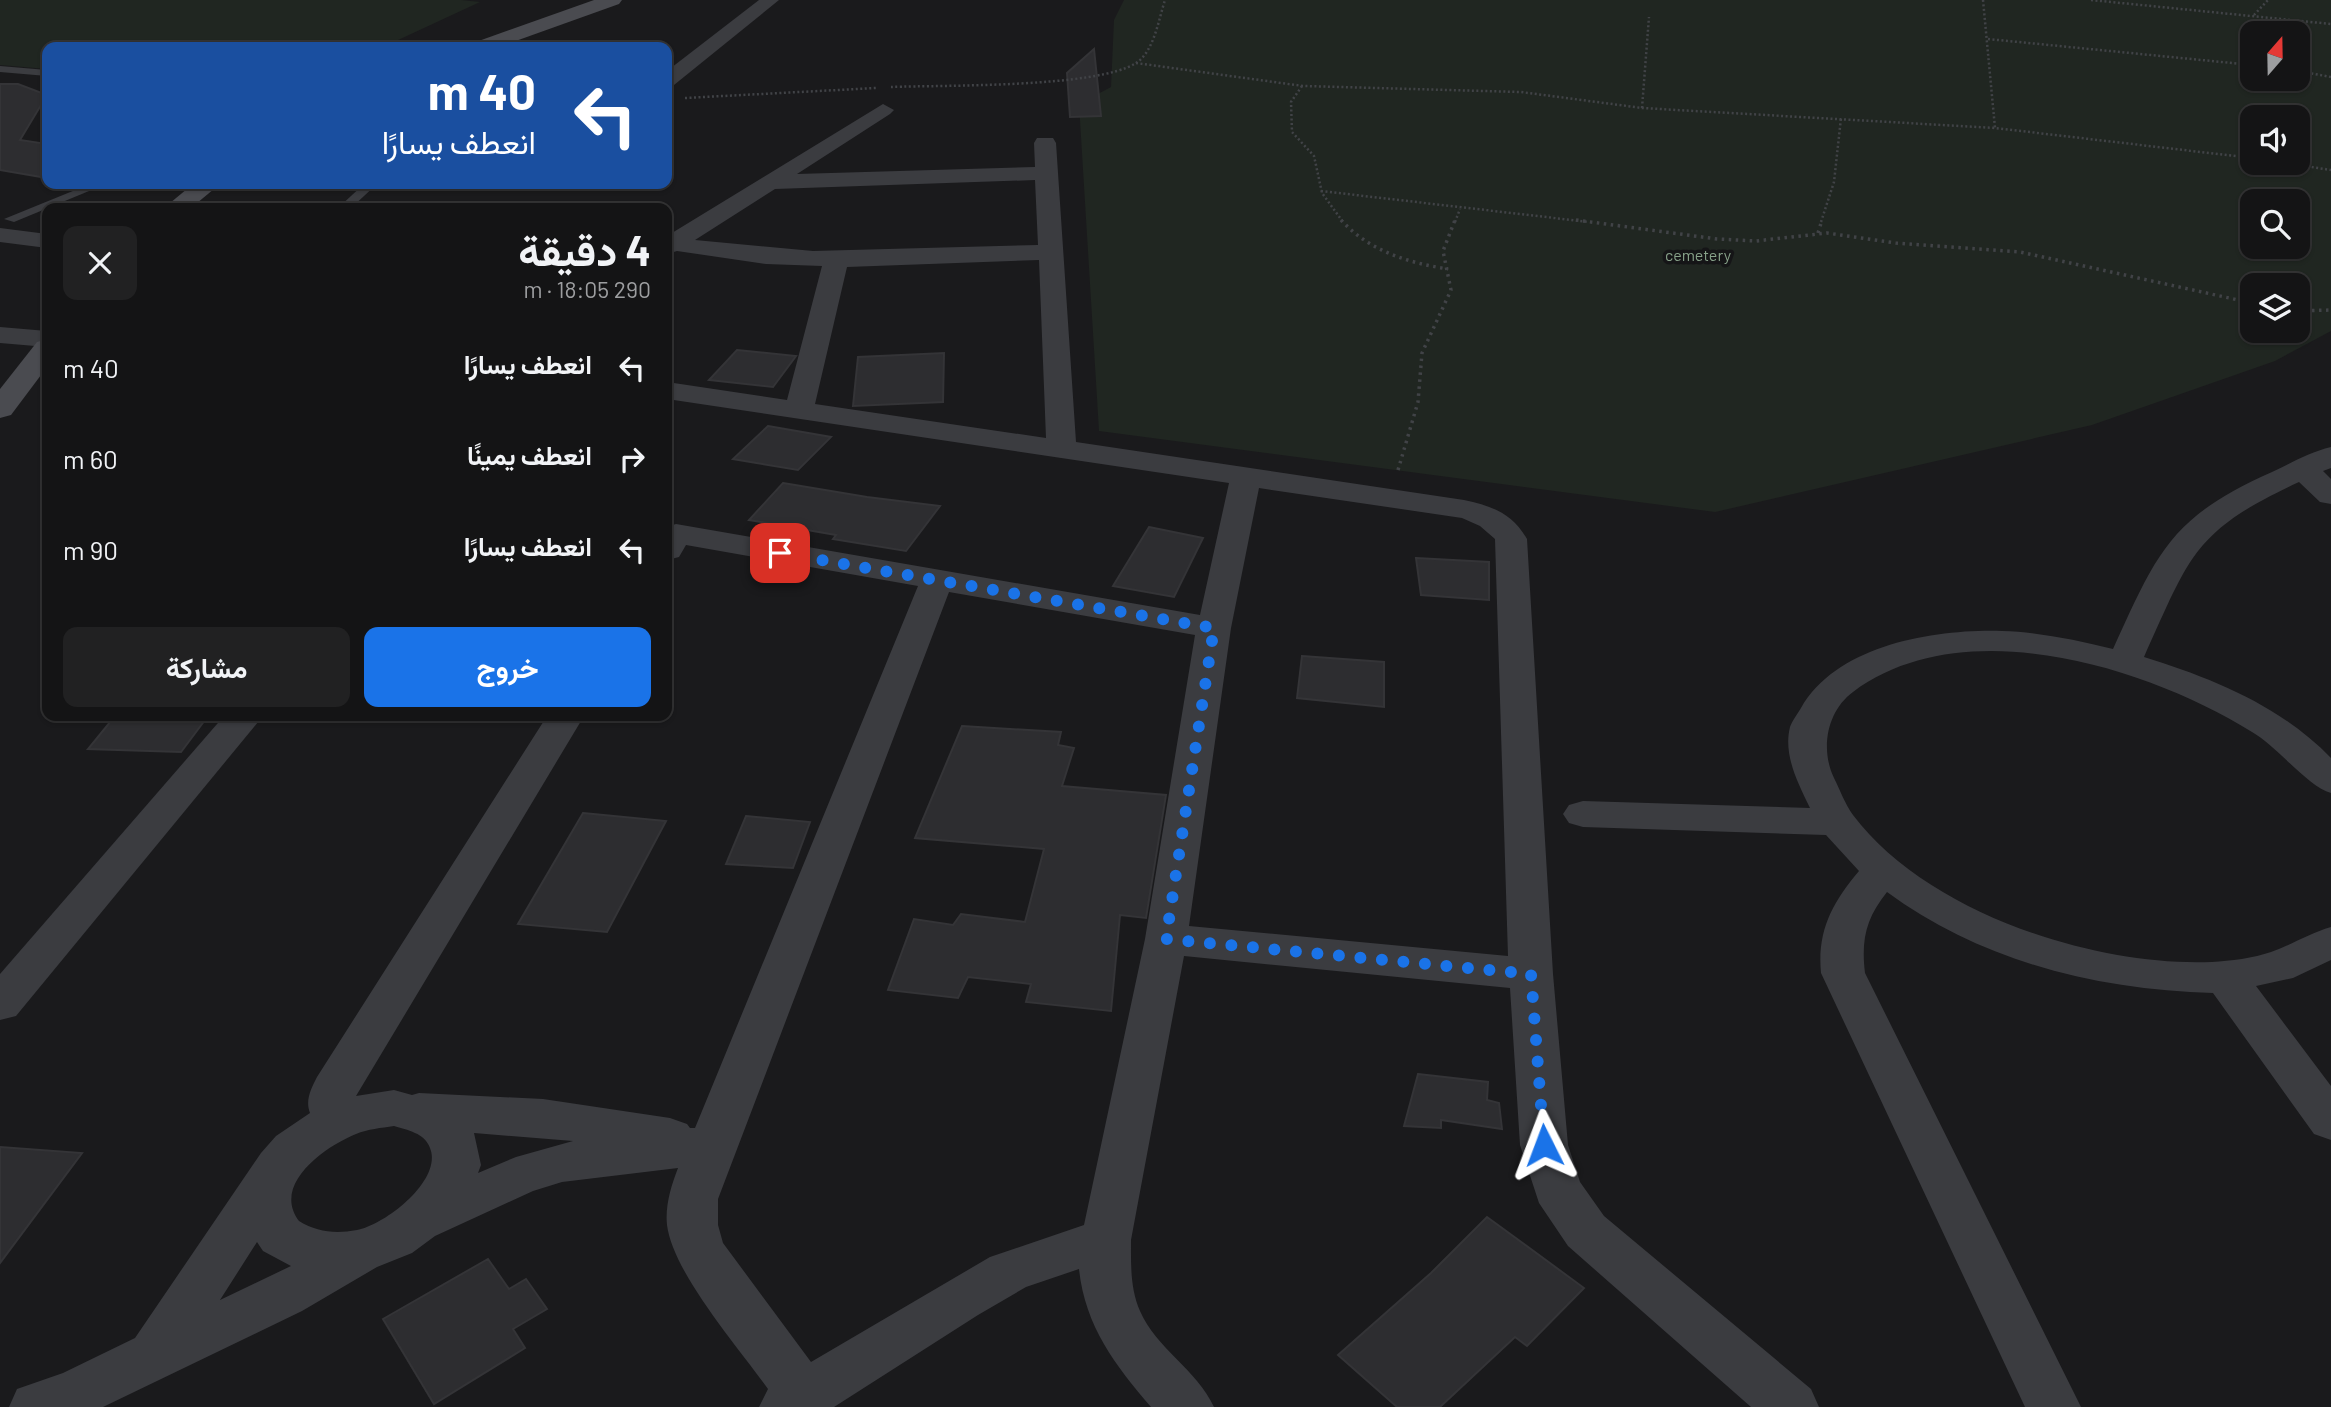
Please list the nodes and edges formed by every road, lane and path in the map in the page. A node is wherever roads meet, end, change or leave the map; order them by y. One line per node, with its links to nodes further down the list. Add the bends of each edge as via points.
1 (584, 0): 13 (street)
2 (612, 0): 14 (street)
3 (770, 0): 20 (street)
4 (1165, 0): 15 (path, via 1147,51)
5 (1983, 0): 12 (path)
6 (2091, 0): 8 (path)
7 (2267, 0): 9 (path)
8 (2104, 1): 9 (path)
9 (2254, 15): 11 (path)
10 (1649, 17): 24 (path)
11 (2331, 24)
12 (1987, 39): 16 (path); 27 (path)
13 (471, 42)
14 (494, 42)
15 (1136, 63): 22 (path); 23 (path, via 1043,79)
16 (2240, 64)
17 (0, 69): 18 (lane)
18 (42, 73)
19 (2310, 73): 21 (path)
20 (672, 77)
21 (2331, 77)
22 (1303, 86): 24 (path, via 1521,92); 39 (path, via 1291,102 1292,132 1314,158)
23 (680, 98)
24 (1642, 108): 26 (path)
25 (883, 110): 30 (street)
26 (1841, 118): 27 (path); 47 (path, via 1834,182)
27 (1995, 128): 29 (path)
28 (1045, 144): 33 (street)
29 (2240, 157)
30 (809, 158): 34 (street, via 821,172); 35 (street)
31 (2310, 167): 32 (path)
32 (2331, 170)
33 (1047, 173): 34 (street); 51 (street)
34 (853, 177): 35 (street)
35 (770, 182): 49 (street)
36 (88, 189): 40 (lane)
37 (201, 189): 41 (street)
38 (365, 189): 42 (lane)
39 (1321, 191): 44 (path); 53 (path, via 1345,225 1390,256)
40 (53, 203)
41 (183, 203)
42 (350, 203)
43 (42, 207): 46 (lane)
44 (1460, 208): 47 (path, via 1717,239 1764,241); 53 (path, via 1444,244)
45 (42, 220): 46 (lane)
46 (3, 223): 48 (street)
47 (1818, 233): 54 (path, via 2020,252)
48 (42, 239)
49 (672, 243)
50 (672, 245): 52 (street, via 759,258)
51 (1052, 252): 52 (street); 63 (street)
52 (836, 257): 62 (street)
53 (1448, 269): 65 (path, via 1451,290 1422,353 1418,402)
54 (2240, 300)
55 (2331, 310): 56 (path)
56 (2310, 311)
57 (0, 335): 58 (street)
58 (42, 339)
59 (42, 354): 61 (street)
60 (672, 392): 62 (street)
61 (0, 409)
62 (799, 410): 63 (street)
63 (1061, 449): 66 (street)
64 (2317, 463): 67 (street); 71 (street, via 2215,515 2185,542)
65 (1398, 470)
66 (1246, 477): 70 (street); 80 (street, via 1464,509 1496,521 1508,533)
67 (2331, 495)
68 (672, 539): 69 (street)
69 (937, 580): 70 (street); 86 (street)
70 (1214, 628): 78 (street)
71 (2124, 662): 74 (street, via 2176,679 2238,708 2272,729); 76 (street, via 2068,649 1991,641 1913,648 1852,672 1816,711 1808,736 1809,763 1818,792)
72 (240, 721): 82 (street)
73 (562, 721): 84 (street, via 334,1090 331,1106)
74 (2330, 778)
75 (1583, 814): 76 (street)
76 (1836, 822): 77 (street)
77 (1883, 870): 81 (street, via 1965,922 2067,960 2174,977); 96 (street, via 1847,916 1841,935 1843,973)
78 (1166, 939): 80 (street); 89 (street)
79 (2331, 942): 81 (street, via 2316,953 2275,968)
80 (1531, 974): 95 (street, via 1544,1145 1557,1189 1606,1251)
81 (2224, 976): 85 (street)
82 (0, 1004)
83 (419, 1111): 84 (street, via 365,1111); 86 (street, via 578,1121); 88 (street, via 439,1121 452,1137 458,1156 454,1178 442,1200)
84 (337, 1121): 87 (street, via 290,1153)
85 (2331, 1121)
86 (712, 1145): 88 (street, via 562,1162 516,1177); 92 (street, via 690,1212 692,1234)
87 (274, 1174): 90 (street, via 266,1198 268,1221 280,1239 303,1251 322,1254); 91 (street)
88 (421, 1221): 90 (street)
89 (1106, 1240): 92 (street, via 1008,1272); 94 (street, via 1103,1274 1108,1303 1121,1331)
90 (364, 1250): 91 (street, via 278,1299)
91 (154, 1356): 93 (street)
92 (796, 1402)
93 (37, 1407)
94 (1186, 1407)
95 (1791, 1407)
96 (2053, 1407)

